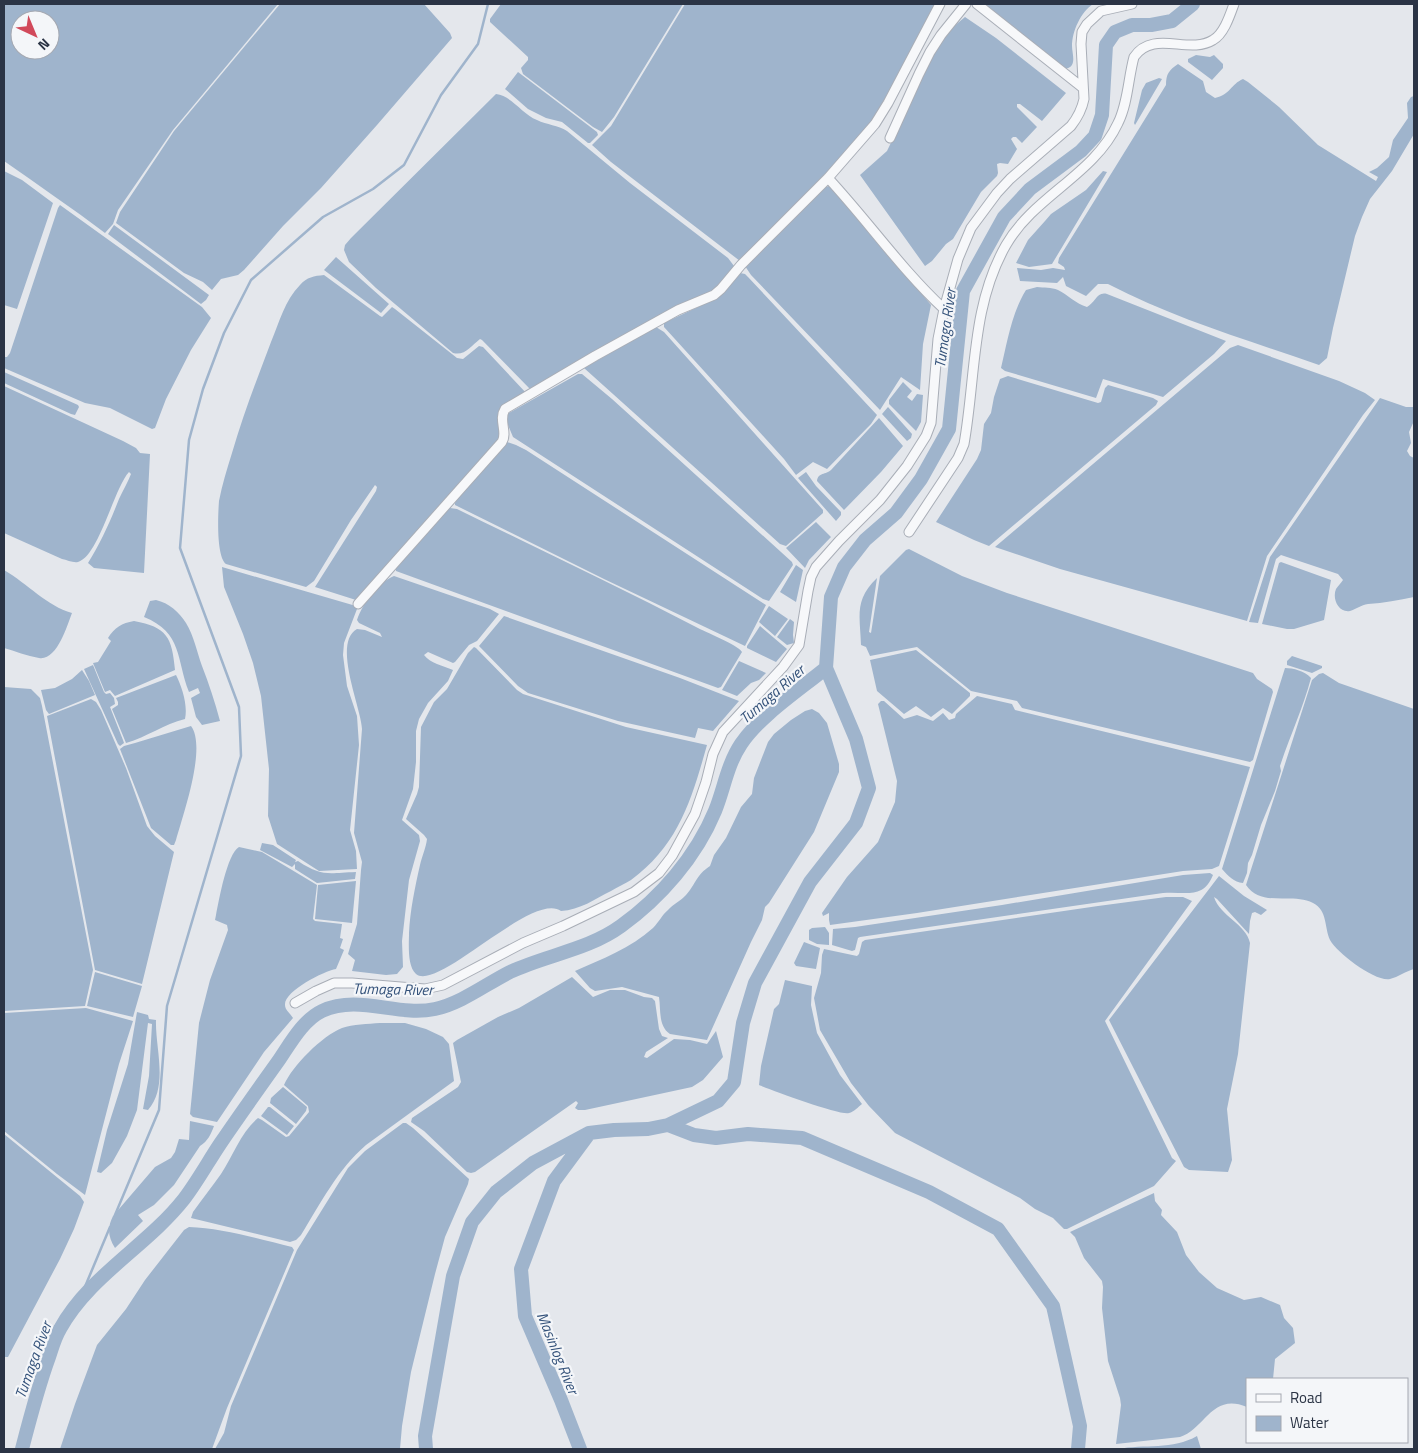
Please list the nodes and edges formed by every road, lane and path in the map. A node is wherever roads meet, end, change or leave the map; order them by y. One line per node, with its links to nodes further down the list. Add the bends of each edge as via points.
1 (940, 4): 8 (street, via 875,124)
2 (966, 4): 7 (street, via 930,52)
3 (977, 4): 6 (street)
4 (1132, 4): 6 (street, via 1101,11 1082,32)
5 (1234, 4): 10 (street, via 1214,40 1204,44 1151,44 1138,51 1131,67 1122,114 1104,146 1028,215 1006,244 984,297 964,444)
6 (1083, 88): 9 (street, via 1083,108 1071,126 1010,179 971,228 958,259)
7 (890, 138)
8 (828, 178): 9 (street, via 902,266); 11 (street, via 721,289 595,356 505,409 501,419 502,442)
9 (944, 309): 12 (street, via 938,339 931,423 926,436 880,500 816,567 811,577 799,645 783,668 723,732 694,814 659,873 634,892 523,943 443,985 425,989 334,983)
10 (909, 532)
11 (358, 604)
12 (295, 1003)

